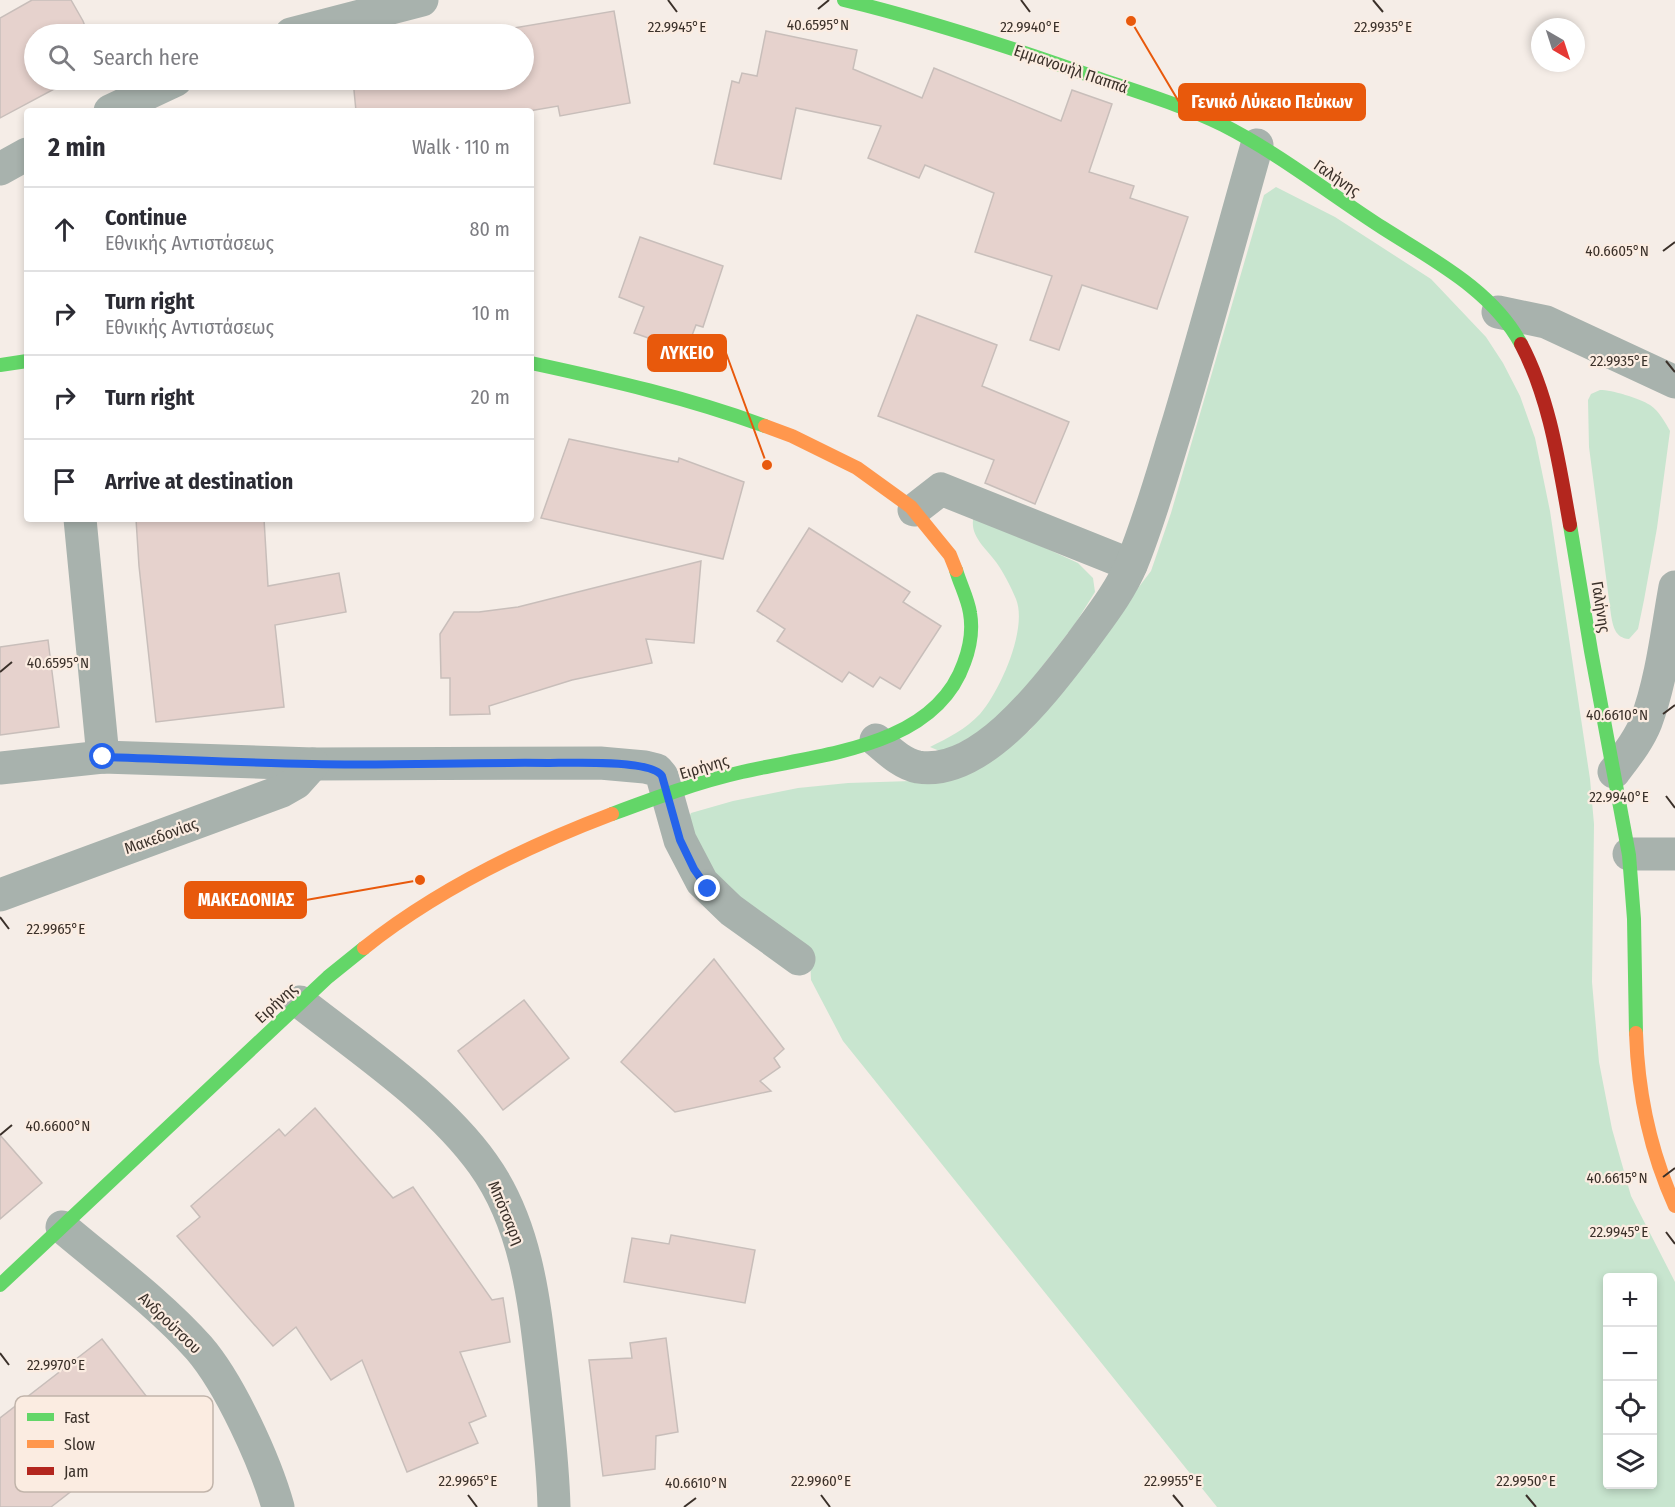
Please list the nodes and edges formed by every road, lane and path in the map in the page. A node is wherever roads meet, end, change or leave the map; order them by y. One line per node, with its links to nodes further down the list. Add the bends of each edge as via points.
1 (422, 0): 3 (street)
2 (844, 0): 6 (street, Εμμανουήλ Παππά, via 1041,58 1221,124)
3 (330, 24)
4 (155, 90): 5 (street)
5 (116, 108)
6 (1257, 145): 9 (street, Γαλήνης, via 1430,258); 16 (street, via 1176,431)
7 (24, 156): 8 (street)
8 (0, 169)
9 (1498, 312): 13 (street, via 1546,322); 22 (street, Γαλήνης, via 1531,363 1552,435)
10 (24, 361): 12 (street)
11 (534, 364): 14 (street, Ειρήνης, via 671,396 782,432 871,477)
12 (0, 365)
13 (1675, 382)
14 (914, 510): 16 (street, via 941,489); 18 (street, Ειρήνης, via 942,542 959,570 970,611 969,653 964,667 933,709 903,729)
15 (80, 522): 19 (street)
16 (1131, 565): 18 (street, via 1099,618 1048,685 1021,717 979,750 952,763 917,767)
17 (1675, 587): 22 (street, via 1646,722)
18 (876, 740): 23 (street, Ειρήνης, via 718,778)
19 (103, 757): 20 (street); 21 (street)
20 (313, 764): 23 (street, via 631,765 660,773); 26 (street, Μακεδονίας, via 296,783 282,791)
21 (0, 768)
22 (1614, 772): 24 (street, Γαλήνης)
23 (668, 795): 27 (street, via 680,840 702,882 731,910); 28 (street, Ειρήνης, via 553,839 457,886 382,933)
24 (1629, 854): 25 (street); 29 (street, Γαλήνης, via 1641,1091 1653,1150)
25 (1675, 854)
26 (0, 895)
27 (799, 959)
28 (300, 1002): 30 (street, Ειρήνης); 33 (street, Μπότσαρη, via 410,1089 451,1127 483,1164 507,1206 532,1293)
29 (1675, 1206)
30 (62, 1227): 31 (street, Ειρήνης); 32 (street, Ανδρούτσου, via 200,1349 238,1410)
31 (0, 1285)
32 (278, 1507)
33 (554, 1507)

